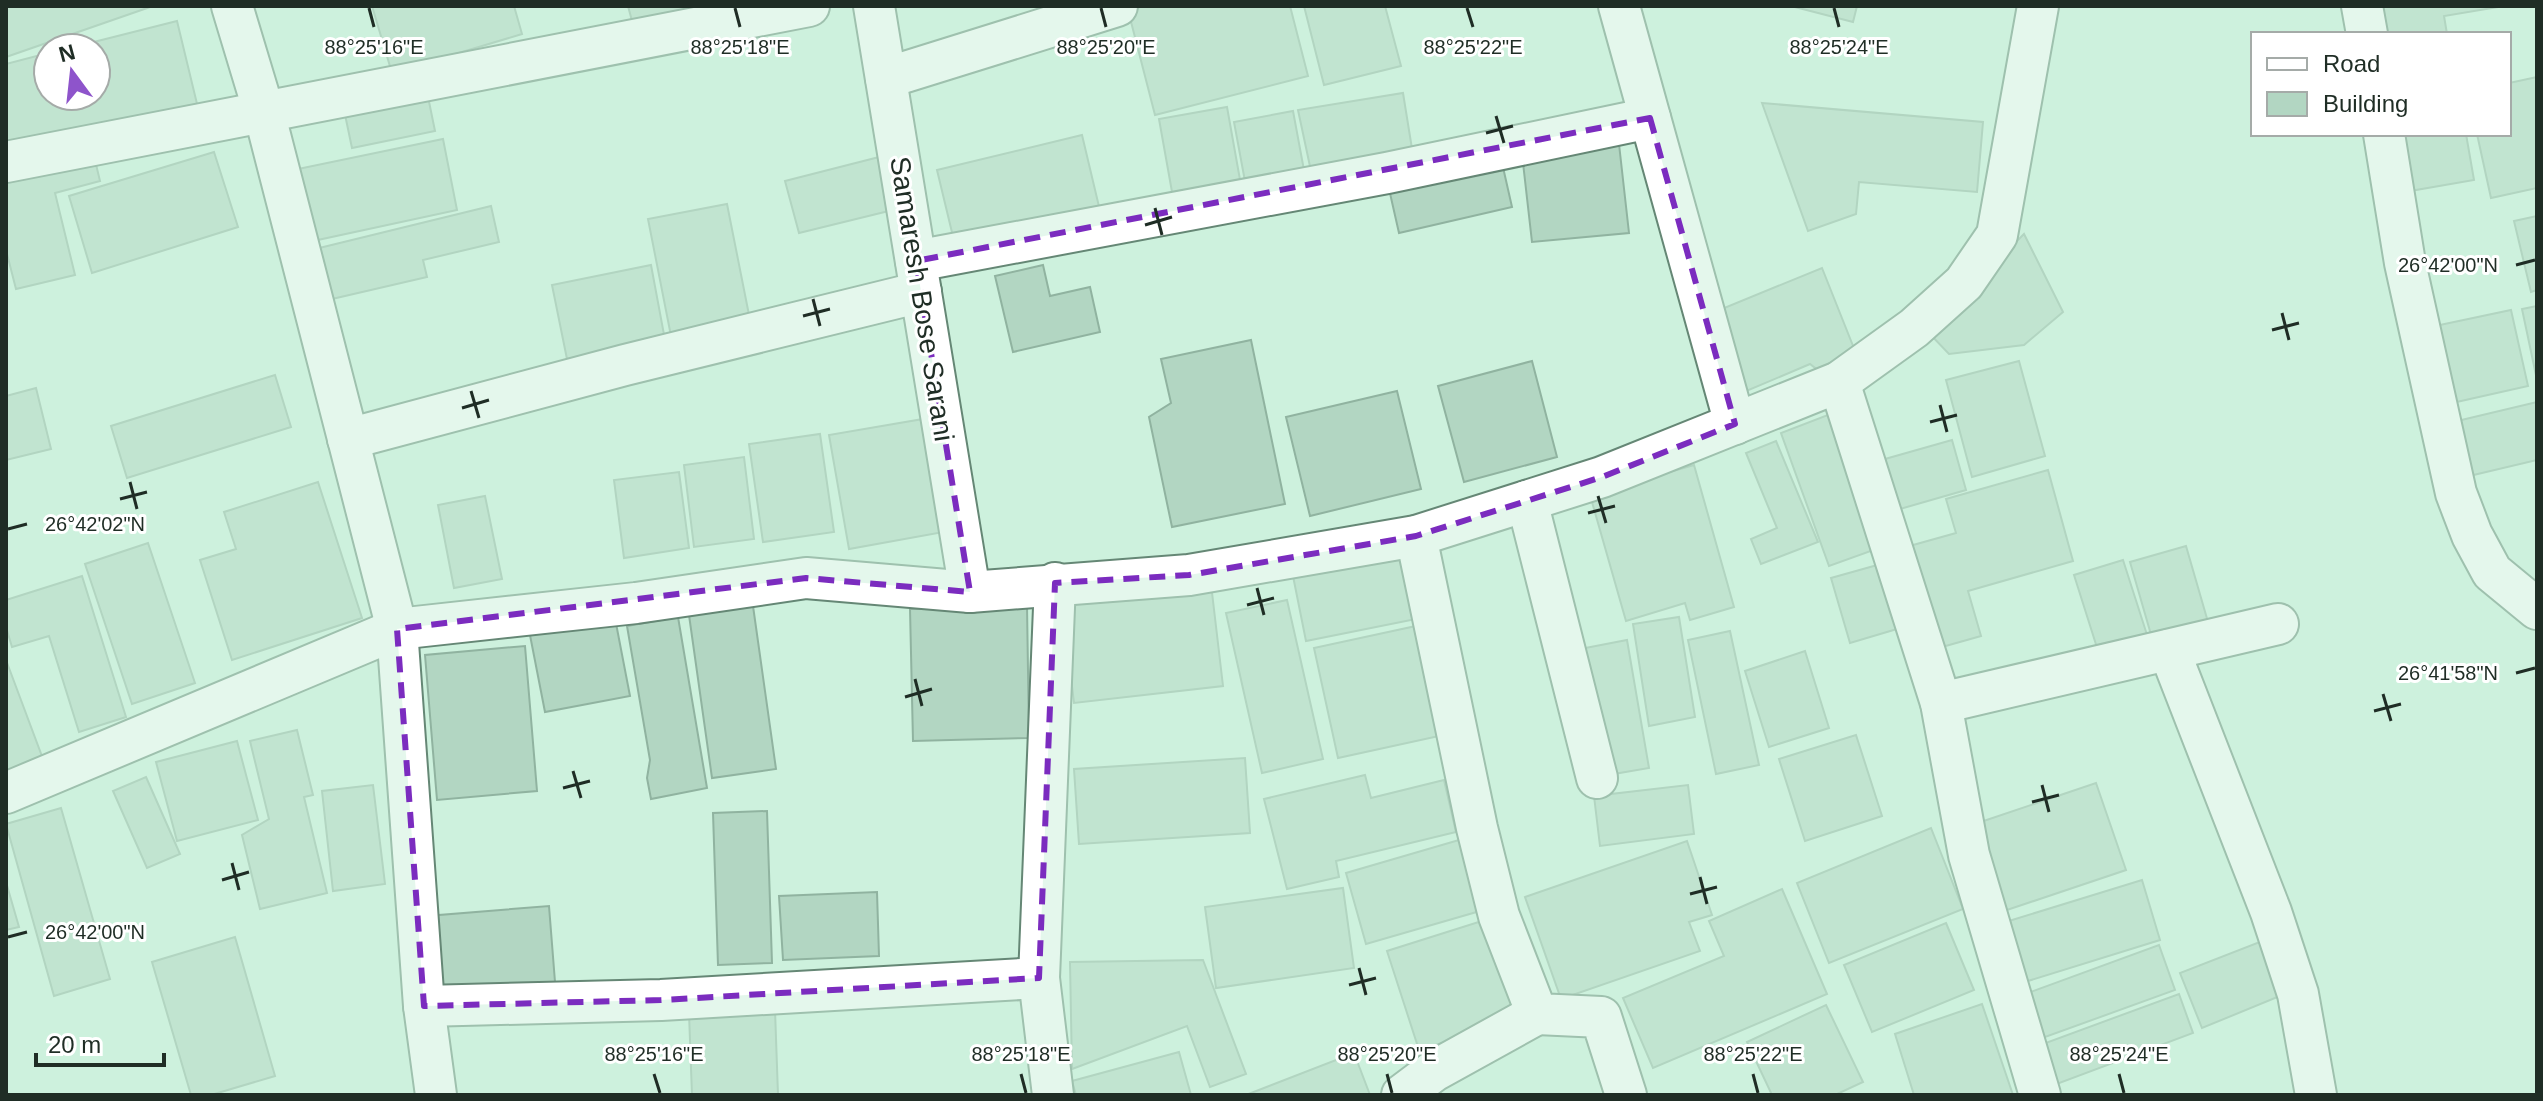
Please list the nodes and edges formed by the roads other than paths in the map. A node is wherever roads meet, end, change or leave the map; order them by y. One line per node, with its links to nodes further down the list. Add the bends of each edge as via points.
1 (232, 6): 10 (street)
2 (809, 6): 10 (street)
3 (874, 6): 9 (street, Samaresh Bose Sarani)
4 (1117, 6): 9 (street)
5 (1619, 6): 11 (street)
6 (2038, 6): 15 (street, via 1997,235 1964,283 1914,328)
7 (2362, 6): 8 (street)
8 (2367, 32)
9 (886, 78): 14 (street, Samaresh Bose Sarani)
10 (264, 112): 13 (street); 17 (street)
11 (1650, 118): 14 (street); 16 (street)
12 (2384, 136): 22 (street, via 2405,263 2456,493 2492,572)
13 (6, 162)
14 (918, 277): 17 (street, via 625,365); 21 (street, Samaresh Bose Sarani)
15 (1839, 382): 16 (street); 26 (street)
16 (1735, 424): 18 (street)
17 (348, 439): 24 (street)
18 (1527, 501): 19 (street); 27 (street)
19 (1416, 536): 20 (street, via 1189,575); 31 (street, via 1499,916)
20 (1055, 583): 21 (street); 29 (street)
21 (970, 592): 24 (street, via 806,578)
22 (2533, 602)
23 (2278, 624): 25 (street)
24 (397, 629): 28 (street); 30 (street)
25 (2169, 650): 26 (street); 37 (street, via 2271,912 2298,994)
26 (1941, 703): 36 (street, via 1969,855)
27 (1597, 778)
28 (6, 793)
29 (1039, 978): 30 (street, via 661,1000); 33 (street)
30 (424, 1006): 32 (street)
31 (1537, 1014): 34 (street, via 1434,1071); 35 (street, via 1601,1017)
32 (436, 1095)
33 (1053, 1095)
34 (1402, 1095)
35 (1626, 1095)
36 (2040, 1095)
37 (2316, 1095)

